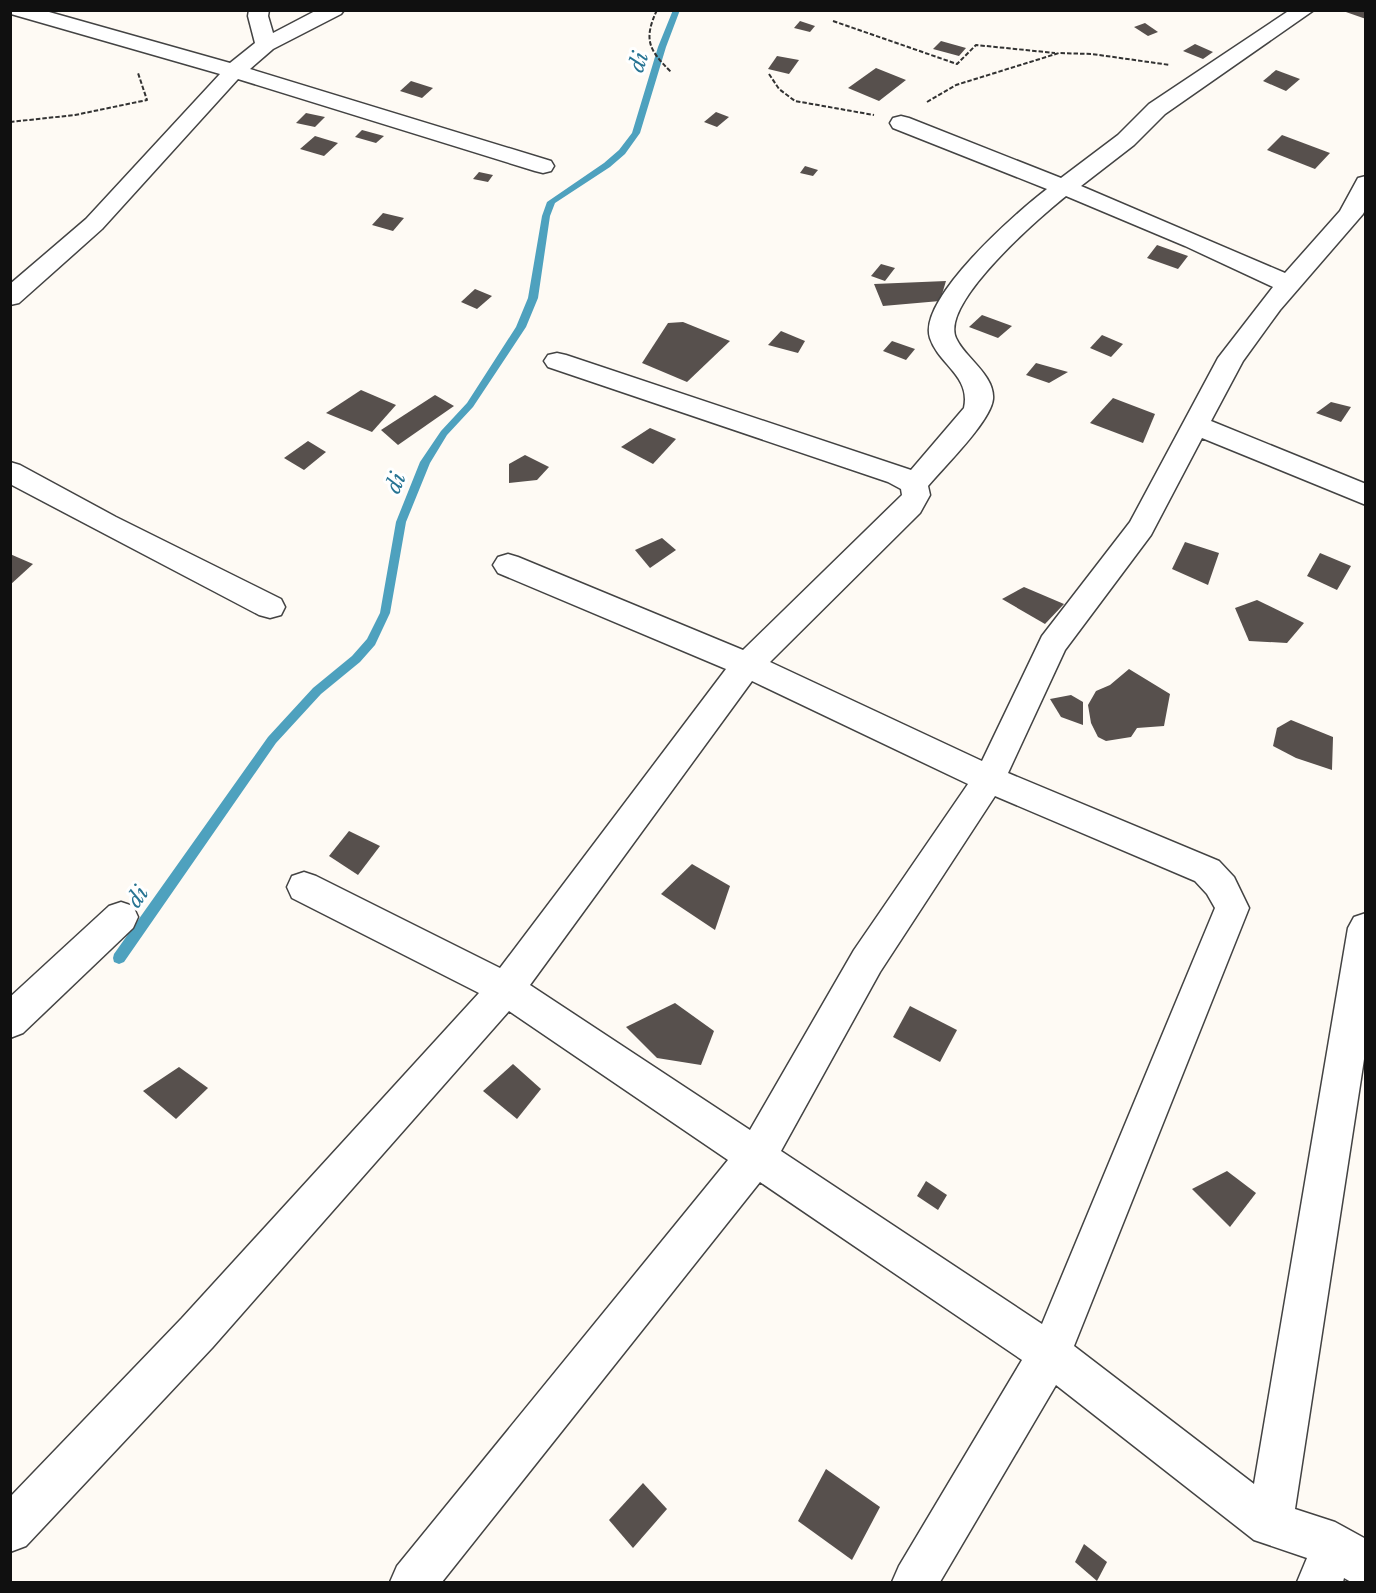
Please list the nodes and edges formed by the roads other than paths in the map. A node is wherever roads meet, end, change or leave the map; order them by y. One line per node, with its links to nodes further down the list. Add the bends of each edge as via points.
1 (18, 10): 6 (street)
2 (259, 10): 5 (street)
3 (334, 10): 5 (street)
4 (1304, 10): 10 (street, via 1157,109 1126,140)
5 (266, 45): 6 (street)
6 (234, 71): 8 (street); 12 (street, via 94,224)
7 (901, 123): 10 (street)
8 (543, 166)
9 (1365, 183): 11 (street, via 1351,214)
10 (1064, 187): 11 (street, via 1199,242); 16 (street, via 986,256 946,307 940,325 943,339 977,385 980,397 977,411)
11 (1288, 285): 14 (street, via 1231,358)
12 (10, 297)
13 (557, 361): 16 (street, via 898,474)
14 (1197, 425): 17 (street); 21 (street, via 1141,528 1053,644)
15 (10, 472): 19 (street)
16 (914, 484): 20 (street, via 916,495 910,506)
17 (1365, 495)
18 (508, 565): 20 (street)
19 (270, 607)
20 (747, 665): 21 (street); 25 (street)
21 (988, 779): 27 (street, via 867,961); 28 (street, via 1207,871 1221,882 1232,908)
22 (304, 887): 25 (street)
23 (121, 917): 26 (street)
24 (1365, 928): 29 (street)
25 (507, 989): 27 (street); 30 (street, via 197,1333)
26 (10, 1021)
27 (756, 1157): 28 (street); 32 (street)
28 (1050, 1354): 29 (street); 33 (street)
29 (1270, 1524): 31 (street)
30 (10, 1530)
31 (1340, 1564)
32 (413, 1582)
33 (915, 1582)

